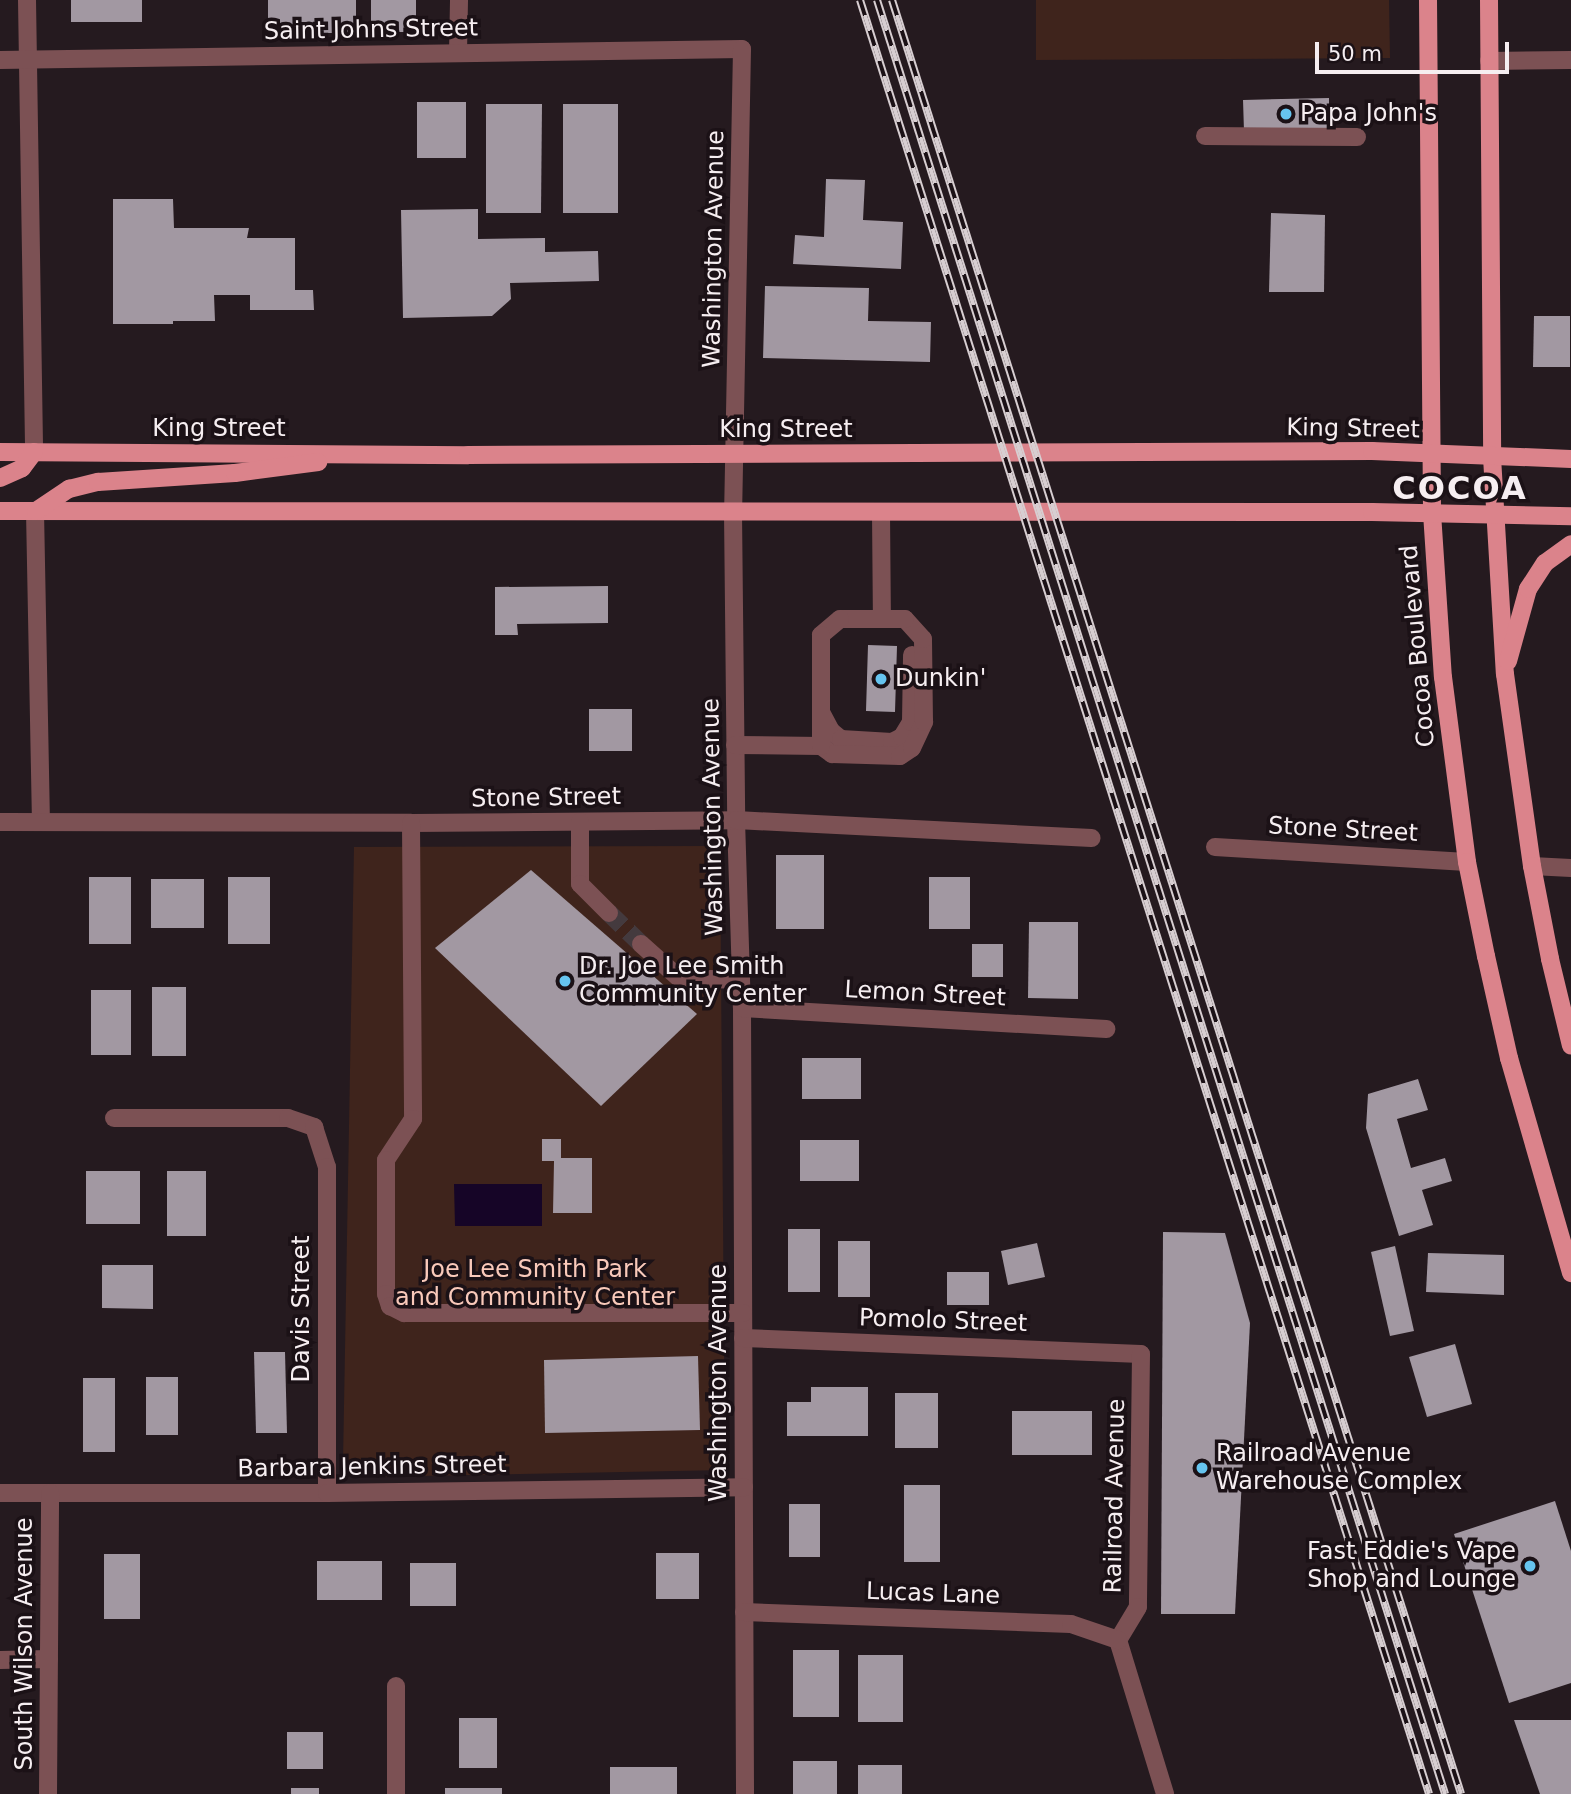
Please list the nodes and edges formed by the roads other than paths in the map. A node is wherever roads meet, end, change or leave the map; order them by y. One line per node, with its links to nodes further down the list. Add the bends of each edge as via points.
1 (27, 0): 7 (street)
2 (459, 0): 6 (street)
3 (1428, 0): 17 (main road, Cocoa Boulevard)
4 (1489, 0): 10 (main road)
5 (742, 49): 6 (street, Saint Johns Street); 16 (street, Washington Avenue)
6 (458, 53): 7 (street, Saint Johns Street)
7 (28, 60): 9 (street, Saint Johns Street); 14 (street)
8 (1571, 60): 10 (street)
9 (0, 61)
10 (1489, 61): 18 (main road)
11 (1205, 136): 12 (street)
12 (1357, 137)
13 (0, 452): 14 (main road, King Street)
14 (34, 452): 15 (main road, King Street); 20 (main road, via 22,468)
15 (352, 454): 16 (main road, King Street); 22 (main road, via 235,473 98,482 68,489)
16 (735, 454): 17 (main road, King Street); 23 (street, Washington Avenue)
17 (1431, 454): 18 (main road, King Street); 25 (main road, Cocoa Boulevard)
18 (1492, 457): 19 (main road, King Street); 26 (main road)
19 (1571, 459)
20 (0, 478)
21 (0, 511): 22 (main road)
22 (35, 511): 23 (main road); 37 (street)
23 (733, 512): 24 (main road); 33 (street, Washington Avenue)
24 (881, 513): 25 (main road); 29 (street)
25 (1432, 513): 26 (main road); 42 (main road, Cocoa Boulevard, via 1443,677)
26 (1494, 514): 27 (main road); 31 (main road)
27 (1571, 516)
28 (1571, 544): 31 (main road, via 1545,563 1528,589)
29 (882, 619): 30 (street, via 905,619); 32 (street, via 840,619 821,635)
30 (918, 633): 32 (street, via 911,722 902,737 892,742 841,739); 34 (street, via 924,722 912,748 900,756 831,754)
31 (1505, 674): 43 (main road)
32 (821, 711): 34 (street)
33 (735, 745): 34 (street); 35 (street, Washington Avenue)
34 (821, 746)
35 (736, 820): 38 (street, Stone Street); 40 (street, Stone Street); 47 (street, Washington Avenue)
36 (0, 822): 37 (street, Stone Street)
37 (41, 822): 39 (street, Stone Street)
38 (580, 822): 39 (street, Stone Street); 45 (street, via 580,884)
39 (411, 824): 53 (street, via 413,1119 386,1160 386,1294 390,1306 404,1313)
40 (1092, 838)
41 (1216, 847): 42 (street, Stone Street)
42 (1467, 862): 52 (main road, Cocoa Boulevard, via 1509,1058)
43 (1532, 866): 44 (street); 50 (main road)
44 (1571, 868)
45 (609, 913)
46 (641, 944): 47 (street, via 678,978)
47 (741, 980): 48 (street, Washington Avenue)
48 (742, 1008): 49 (street, Lemon Street); 53 (street, Washington Avenue)
49 (1106, 1029)
50 (1571, 1046)
51 (114, 1118): 59 (street, Davis Street, via 288,1118 314,1127 327,1167)
52 (1571, 1273)
53 (743, 1313): 54 (street, Washington Avenue)
54 (743, 1338): 55 (street, Pomolo Street); 56 (street, Washington Avenue)
55 (1140, 1354): 61 (street, Railroad Avenue, via 1138,1607)
56 (744, 1487): 59 (street, Barbara Jenkins Street); 60 (street, Washington Avenue)
57 (0, 1493): 58 (street, Barbara Jenkins Street)
58 (50, 1493): 59 (street, Barbara Jenkins Street); 62 (street, South Wilson Avenue)
59 (327, 1493)
60 (744, 1612): 61 (street, Lucas Lane, via 1071,1624); 67 (street, Washington Avenue)
61 (1118, 1640): 68 (street)
62 (49, 1659): 63 (street); 65 (street, South Wilson Avenue)
63 (0, 1660)
64 (396, 1686): 66 (street)
65 (48, 1794)
66 (396, 1794)
67 (745, 1794)
68 (1165, 1794)

